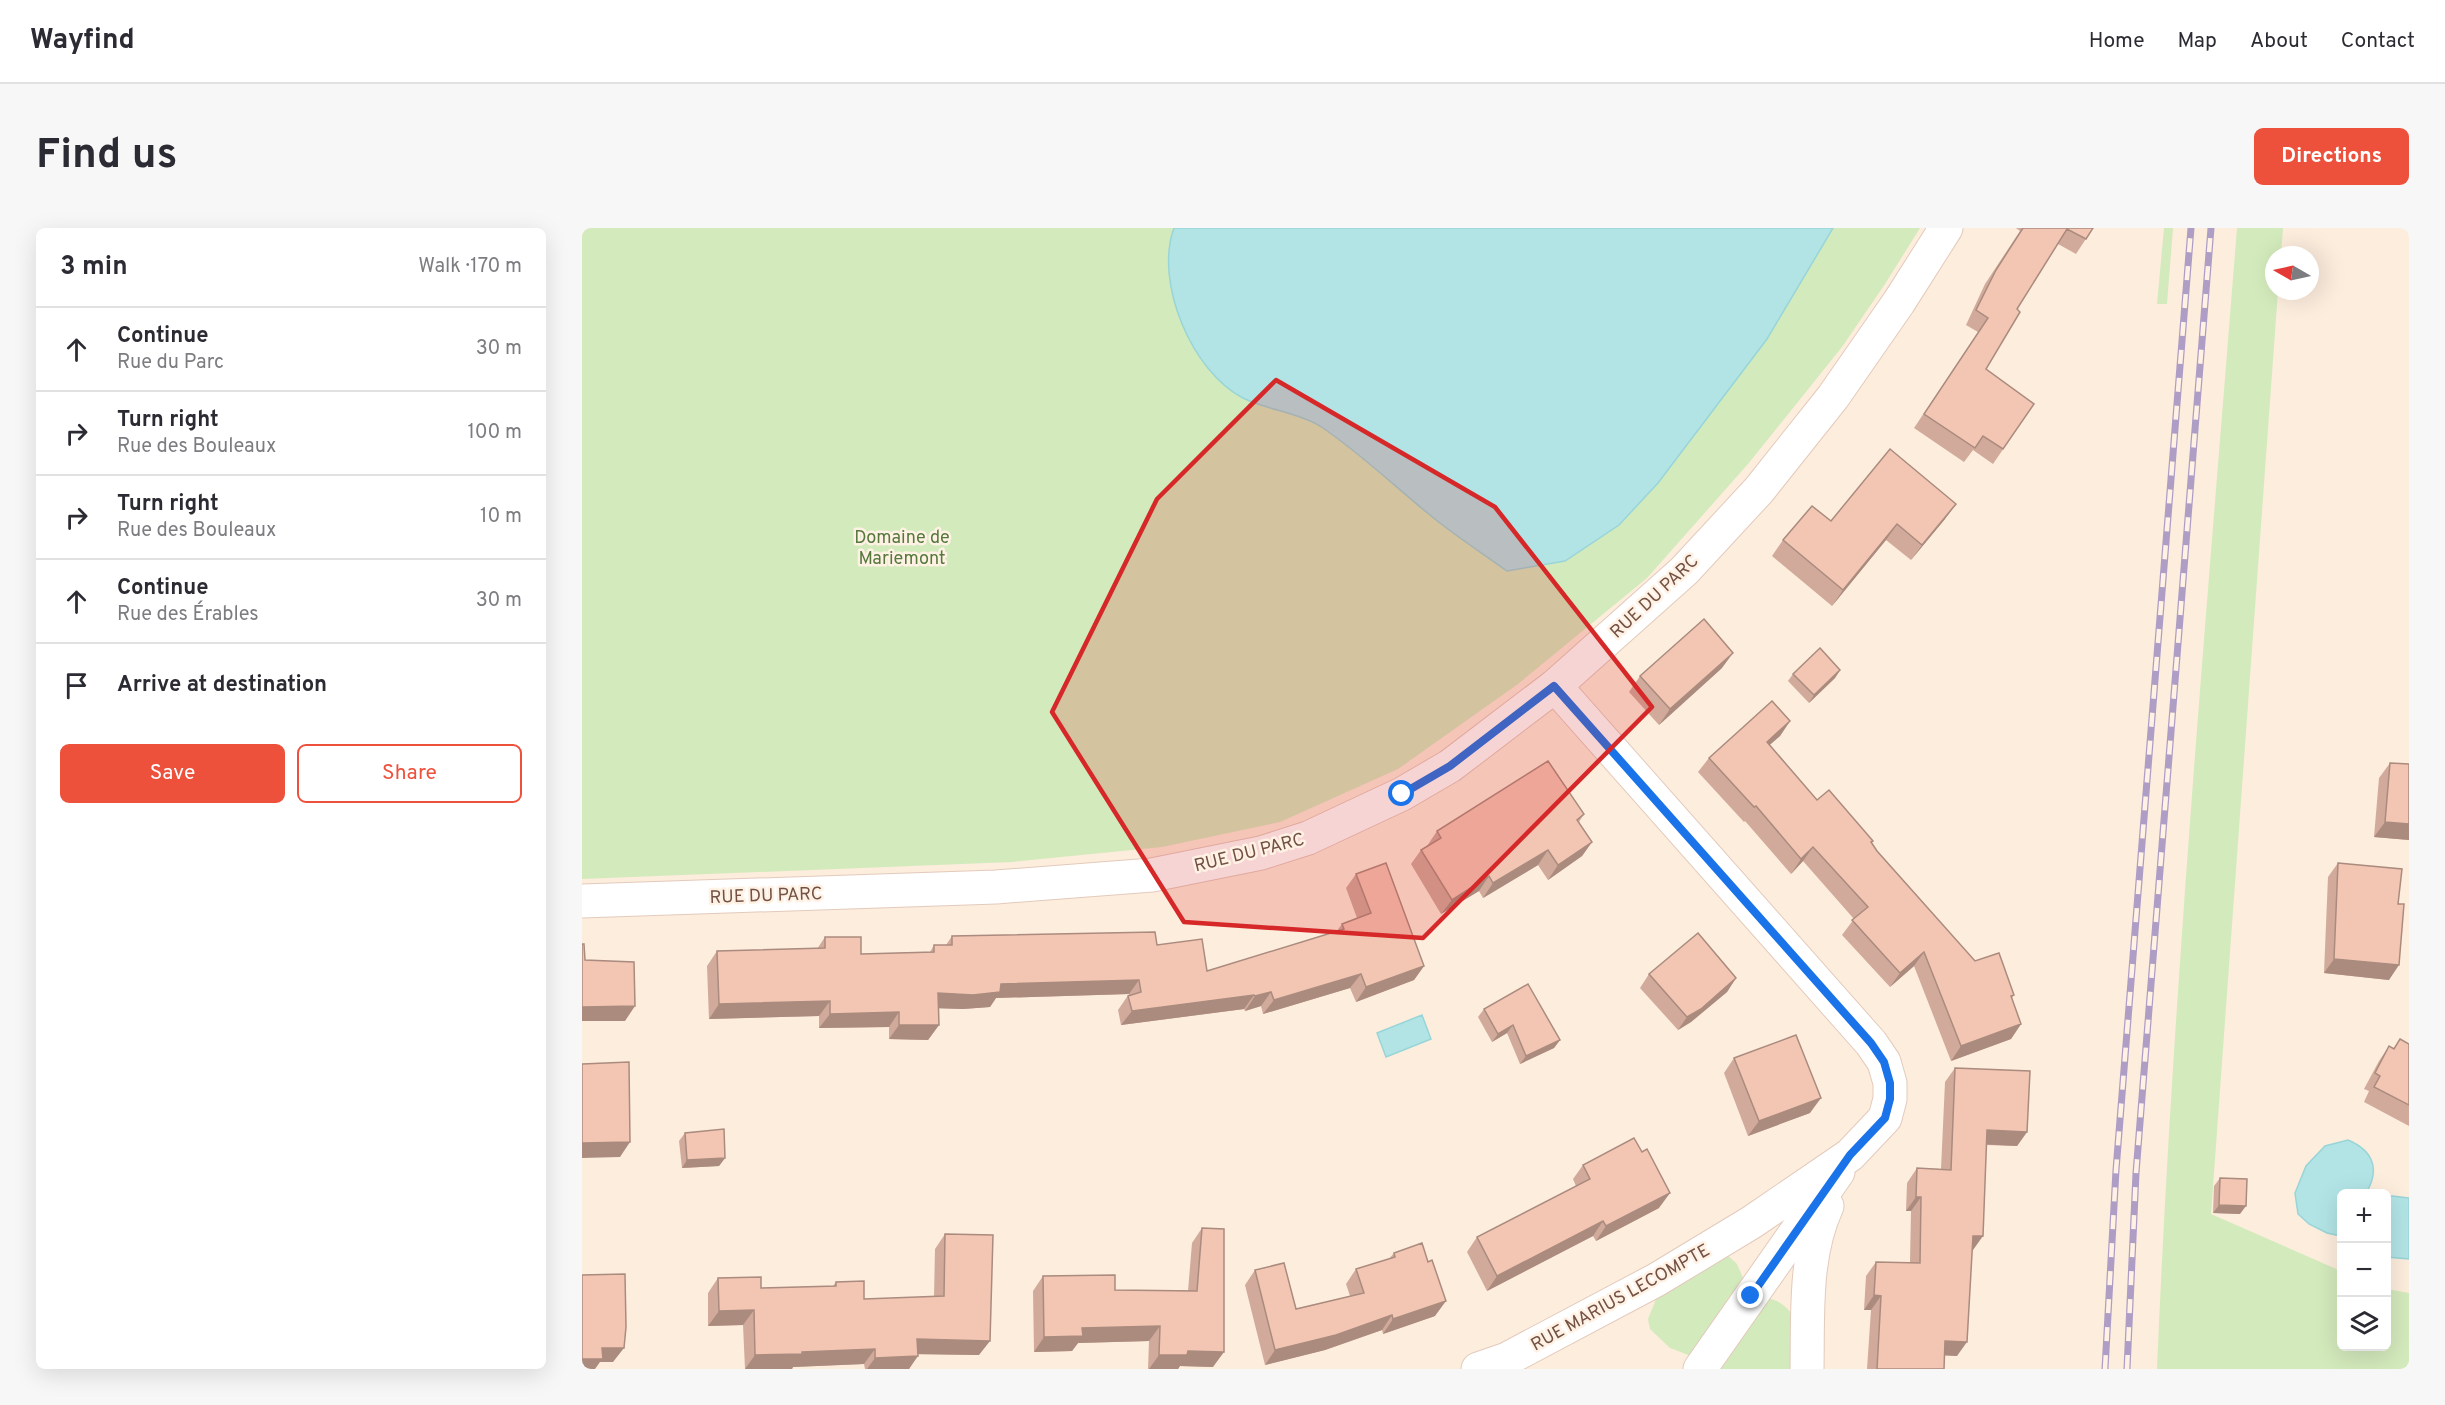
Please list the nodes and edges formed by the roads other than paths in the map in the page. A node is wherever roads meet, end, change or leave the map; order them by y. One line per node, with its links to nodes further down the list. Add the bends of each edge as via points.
1 (1946, 228): 2 (street, RUE DU PARC, via 1833,397 1759,490 1684,571)
2 (1554, 686): 3 (street, RUE DU PARC, via 1450,766 1402,794 1308,838 1227,860 1152,875 996,887); 4 (street, via 1884,1062 1890,1083 1885,1118)
3 (582, 901)
4 (1850, 1155): 5 (street, RUE MARIUS LECOMPTE, via 1656,1280 1507,1359); 6 (street); 7 (street, via 1818,1224 1813,1246)
5 (1478, 1369)
6 (1700, 1369)
7 (1806, 1369)

